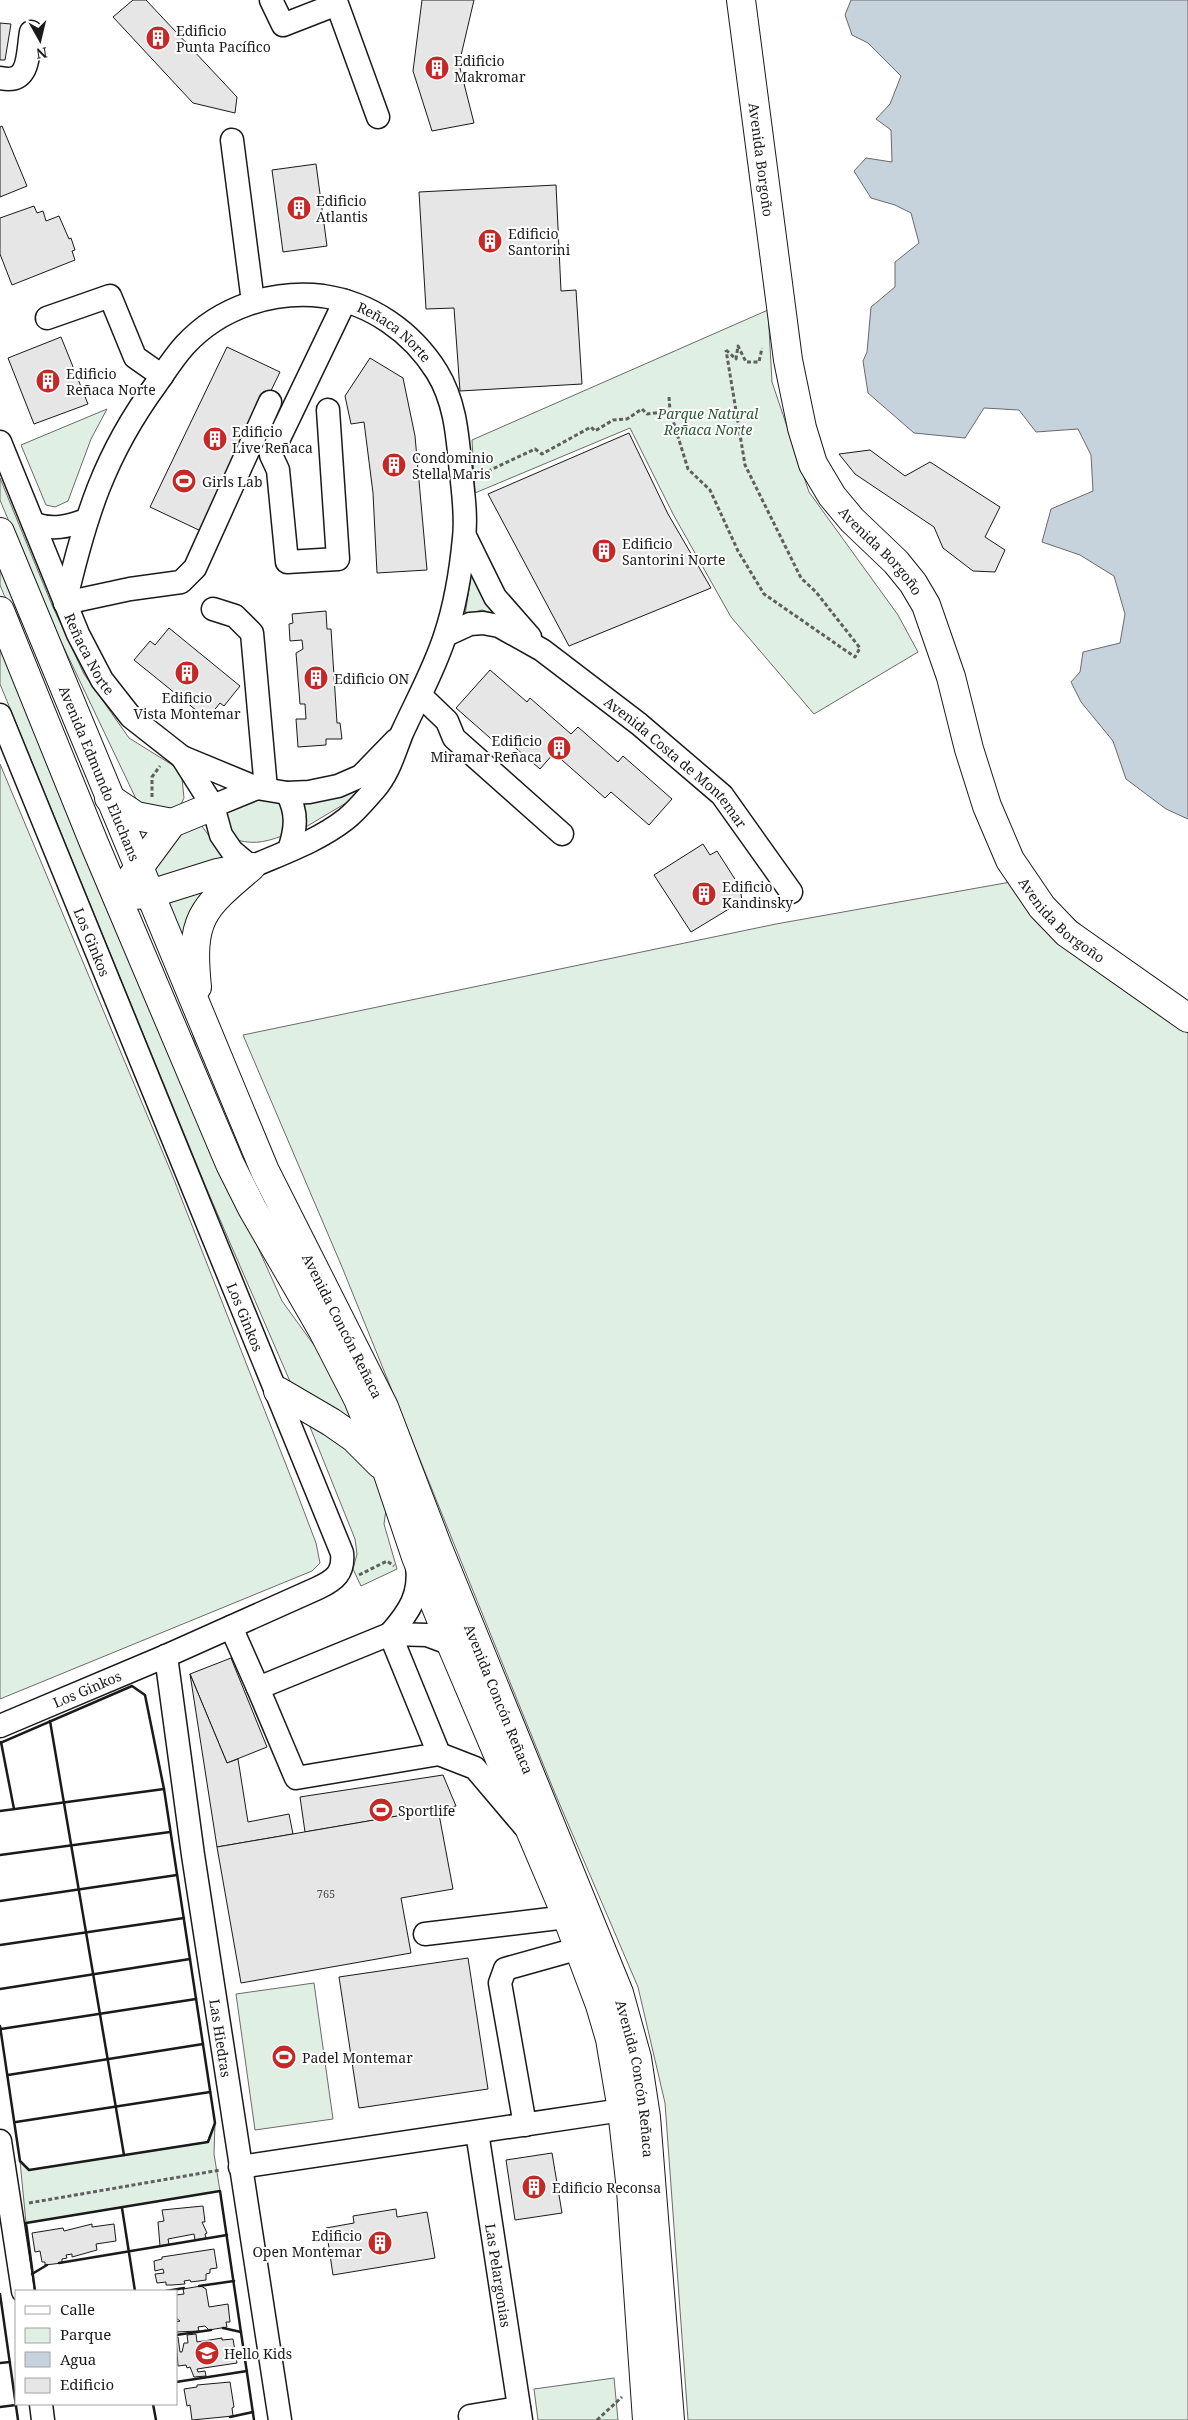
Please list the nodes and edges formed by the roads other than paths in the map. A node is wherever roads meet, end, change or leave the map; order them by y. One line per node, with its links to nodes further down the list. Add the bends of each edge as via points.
1 (271, 0): 5 (street, via 283,25 337,4)
2 (741, 0): 38 (main road, Avenida Borgoño, via 788,360 813,464 832,496 896,562 926,605 952,677 987,806 1010,860 1042,907 1067,933)
3 (31, 32): 4 (street, via 25,70 20,77 10,81)
4 (0, 78)
5 (378, 117)
6 (232, 140): 8 (street)
7 (345, 301): 8 (street, Reñaca Norte, via 309,295 272,297); 12 (street, via 272,455 278,470 286,562 338,559); 17 (street, Reñaca Norte, via 399,328 419,347 439,375 448,393 458,432)
8 (253, 302): 10 (street, Reñaca Norte, via 200,330)
9 (47, 318): 10 (street, via 110,296 136,357)
10 (162, 376): 14 (street, Reñaca Norte, via 130,423 103,473)
11 (270, 402): 18 (street, via 195,568 181,582 130,588)
12 (328, 410)
13 (0, 442): 15 (street)
14 (86, 520): 15 (street, via 68,527 47,528); 18 (street, Reñaca Norte)
15 (34, 524): 18 (street)
16 (0, 532): 28 (main road, Avenida Edmundo Eluchans)
17 (465, 536): 21 (street, Reñaca Norte); 22 (street, Avenida Costa de Montemar, via 495,597)
18 (65, 603): 26 (street, Reñaca Norte, via 102,680 131,717)
19 (213, 609): 27 (street, via 235,616 252,633)
20 (0, 611): 36 (main road)
21 (446, 635): 22 (street, Avenida Costa de Montemar, via 470,624 483,623 499,626); 23 (street, Reñaca Norte)
22 (542, 650): 35 (street, Avenida Costa de Montemar, via 639,724 722,795)
23 (421, 696): 25 (street, Reñaca Norte); 31 (street, via 447,721 454,738)
24 (0, 715): 39 (street, Los Ginkos)
25 (402, 734): 27 (street, Reñaca Norte, via 360,776 338,786 309,792); 32 (street, Reñaca Norte, via 391,766 347,818 325,833)
26 (182, 757): 27 (street, Reñaca Norte); 29 (street, Reñaca Norte)
27 (270, 790): 29 (street, Reñaca Norte); 32 (street, via 292,804 296,818 295,834)
28 (109, 798): 30 (main road, via 136,816); 34 (main road, Avenida Edmundo Eluchans)
29 (213, 806): 30 (main road); 33 (street, Reñaca Norte, via 222,835 232,851)
30 (172, 823): 34 (main road)
31 (562, 834)
32 (289, 850): 33 (street, Reñaca Norte)
33 (251, 867): 34 (main road); 37 (main road, via 214,899 205,911 197,933 194,947)
34 (144, 882): 36 (main road); 37 (main road, Avenida Edmundo Eluchans)
35 (791, 892)
36 (116, 895): 40 (main road, Avenida Concón Reñaca, via 230,1164 328,1340 358,1399)
37 (199, 1014): 46 (main road, Avenida Concón Reñaca, via 265,1171 384,1407)
38 (1188, 1018)
39 (278, 1391): 40 (main road, via 354,1438); 42 (street, Los Ginkos, via 343,1562 333,1581)
40 (387, 1471): 41 (main road, Avenida Concón Reñaca)
41 (416, 1557): 43 (street, via 419,1579 415,1600); 44 (main road, Avenida Concón Reñaca)
42 (231, 1627): 45 (street, Los Ginkos); 47 (street)
43 (390, 1634): 44 (street, via 427,1635); 47 (street); 49 (street)
44 (451, 1644): 46 (street); 50 (main road, Avenida Concón Reñaca)
45 (166, 1656): 48 (street, Los Ginkos); 58 (street, Las Hiedras)
46 (482, 1657): 66 (main road, Avenida Concón Reñaca, via 619,1993 637,2058 646,2117)
47 (258, 1688): 49 (street, via 296,1778)
48 (0, 1726)
49 (439, 1754): 50 (street, via 475,1768)
50 (532, 1834): 51 (main road, Avenida Concón Reñaca)
51 (567, 1917): 52 (street); 53 (main road, Avenida Concón Reñaca)
52 (425, 1934)
53 (580, 1948): 54 (main road, Avenida Concón Reñaca, via 608,2031); 55 (street, via 505,1969 500,1982)
54 (622, 2110): 55 (street); 65 (main road, Avenida Concón Reñaca, via 631,2190)
55 (525, 2125): 56 (street)
56 (477, 2132): 58 (street); 61 (street, Las Pelargonias)
57 (0, 2141): 59 (street)
58 (240, 2167): 64 (street, Las Hiedras)
59 (23, 2290)
60 (41, 2405): 63 (street)
61 (520, 2414): 62 (street)
62 (470, 2416)
63 (43, 2420)
64 (280, 2420)
65 (647, 2420)
66 (670, 2420)

